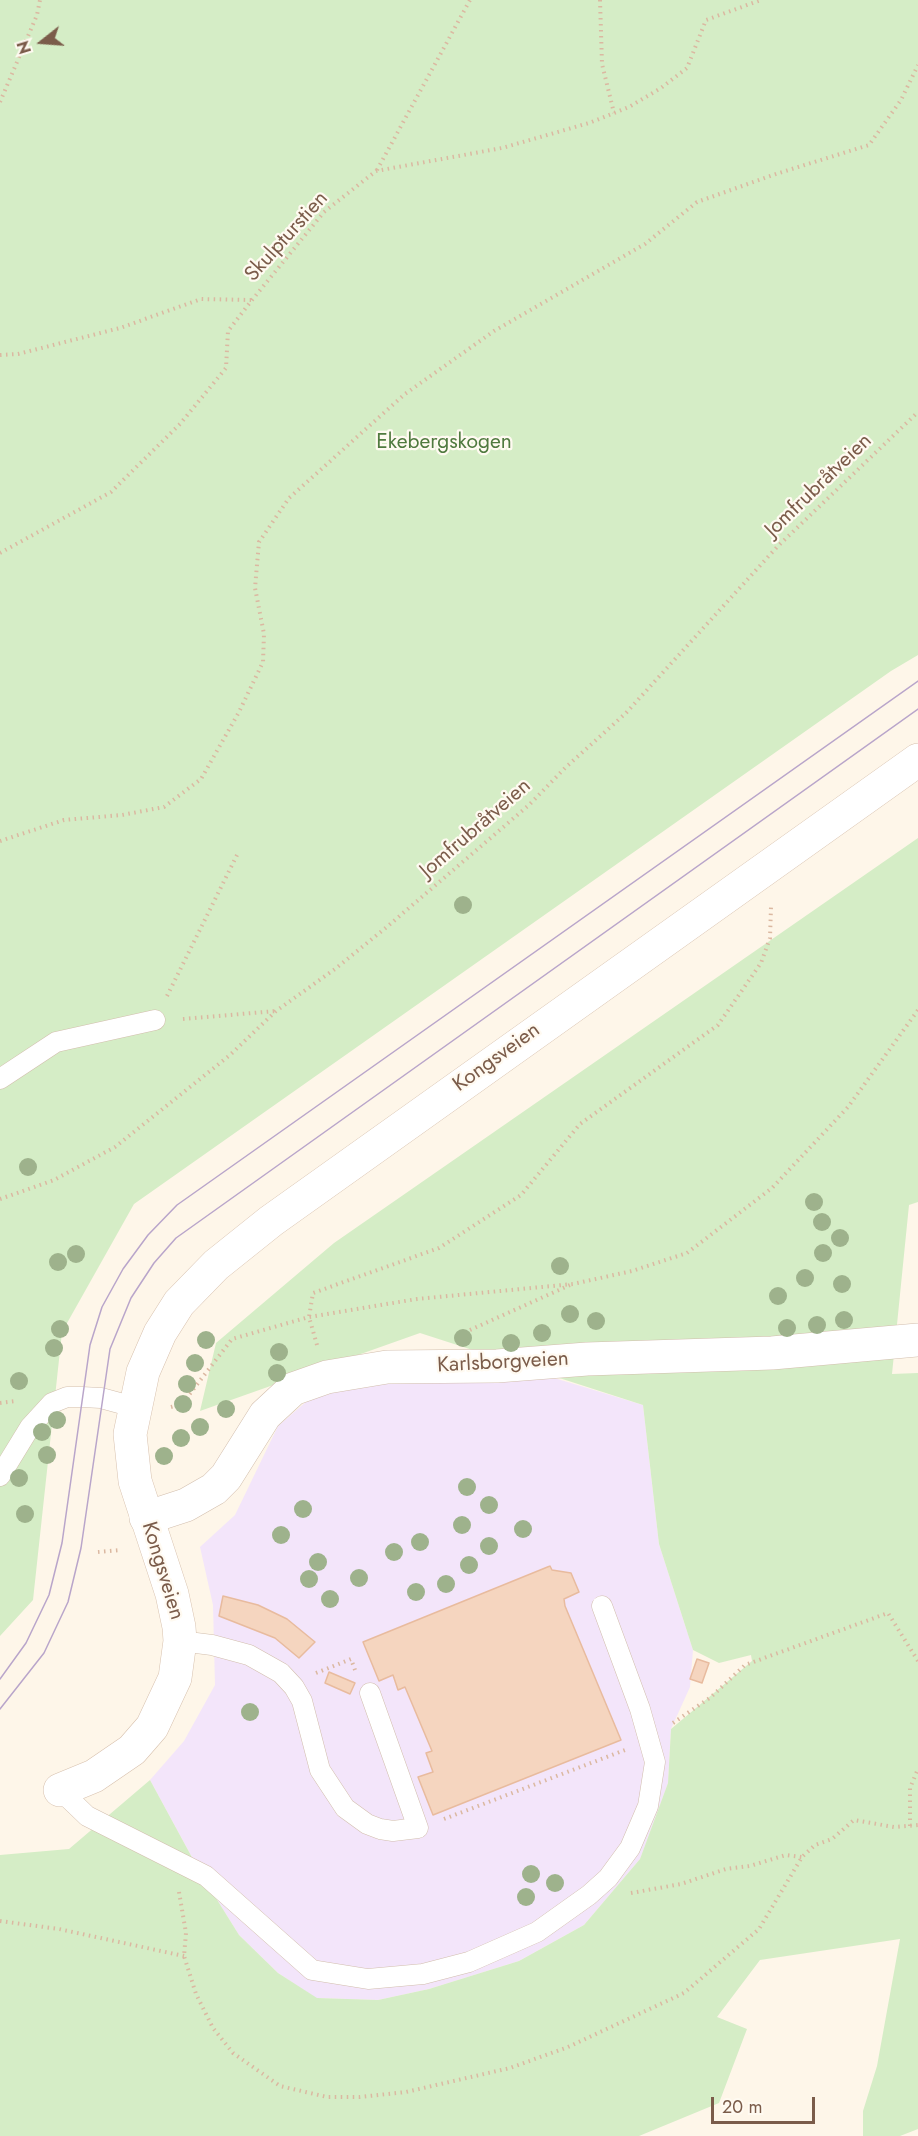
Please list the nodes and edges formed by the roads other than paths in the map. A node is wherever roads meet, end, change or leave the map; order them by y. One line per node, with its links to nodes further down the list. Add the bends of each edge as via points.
1 (918, 760): 5 (main road, Kongsveien, via 235,1248 193,1287 169,1318 151,1351)
2 (155, 1020): 3 (lane, via 56,1042)
3 (0, 1079)
4 (918, 1340): 7 (main road, Karlsborgveien, via 772,1353 387,1368 327,1377 292,1389 265,1415 226,1477 214,1489 186,1505)
5 (134, 1407): 6 (lane, via 82,1397 52,1403 30,1426); 7 (main road, Kongsveien, via 130,1434 132,1465)
6 (0, 1476)
7 (146, 1518): 9 (main road, Kongsveien, via 172,1594)
8 (602, 1605): 11 (lane, via 655,1762 648,1806 630,1848 608,1878 537,1932 512,1945 442,1969 368,1979 312,1970 206,1876 87,1816)
9 (180, 1641): 10 (lane, via 249,1654 281,1673 302,1701 320,1770 345,1808 380,1829 418,1828); 11 (main road, Kongsveien, via 168,1697 144,1738 107,1769)
10 (365, 1687)
11 (60, 1790)

